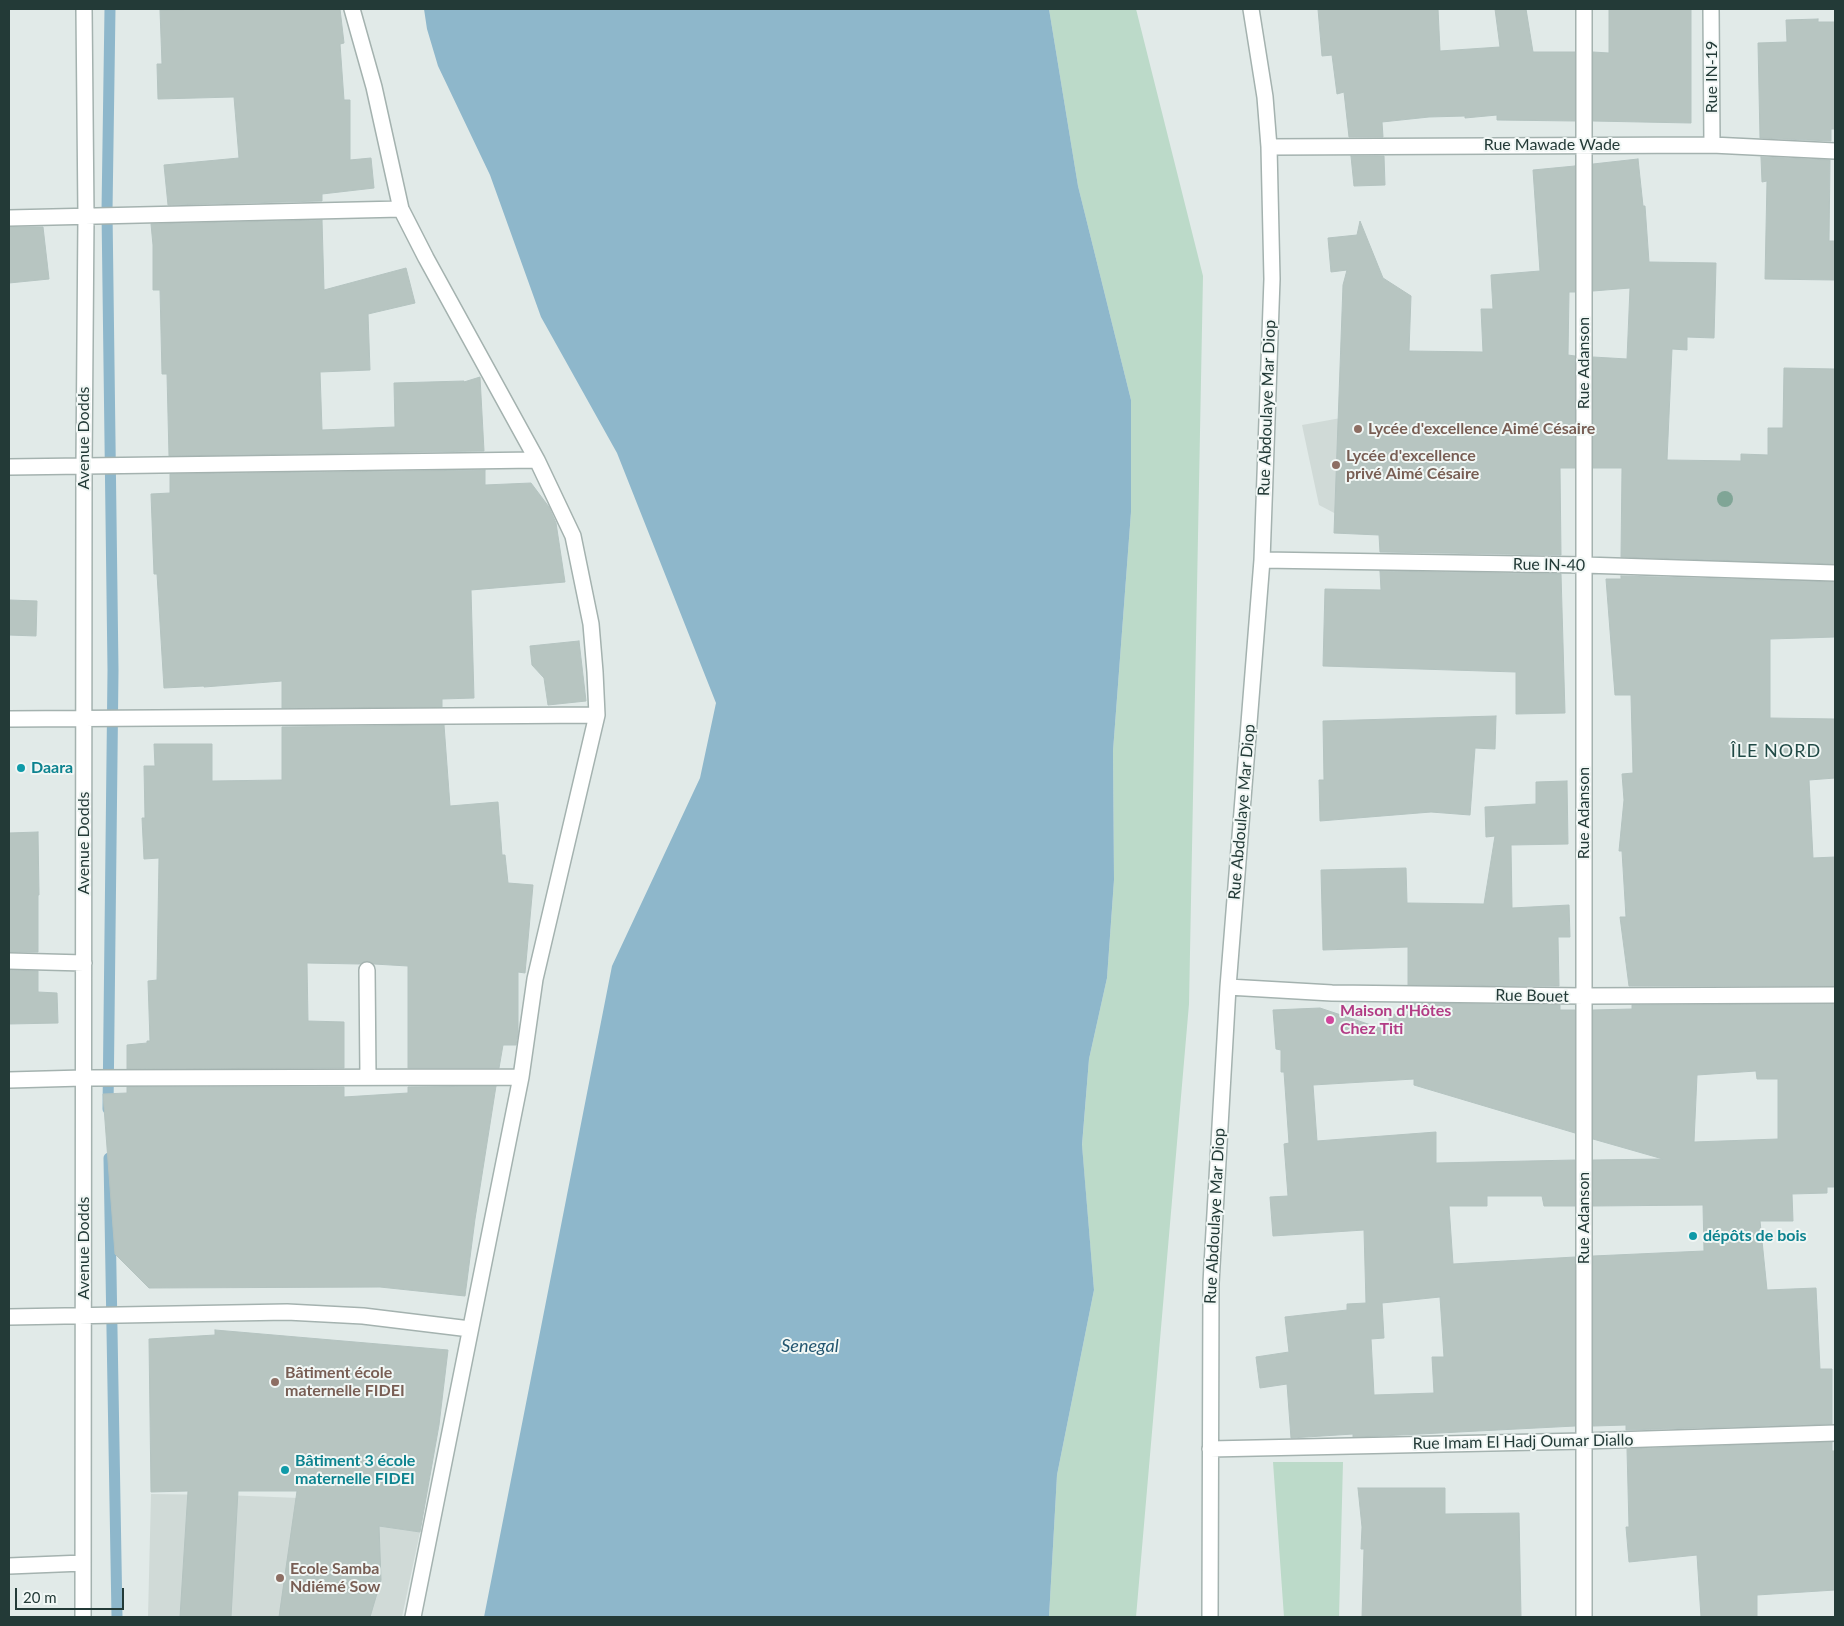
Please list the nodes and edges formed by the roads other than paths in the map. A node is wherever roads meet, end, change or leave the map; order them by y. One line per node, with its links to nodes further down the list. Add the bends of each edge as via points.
1 (84, 9): 11 (street, Avenue Dodds)
2 (352, 9): 10 (street, via 374,88)
3 (1251, 9): 8 (street, Rue Abdoulaye Mar Diop)
4 (1584, 9): 6 (street, Rue Adanson)
5 (1711, 9): 7 (street, Rue IN-19)
6 (1585, 144): 7 (street, Rue Mawade Wade); 8 (street, Rue Mawade Wade); 17 (street, Rue Adanson)
7 (1712, 145): 9 (street, Rue Mawade Wade)
8 (1270, 147): 16 (street, Rue Abdoulaye Mar Diop, via 1272,279)
9 (1835, 151)
10 (401, 209): 11 (street); 13 (street)
11 (86, 216): 12 (street); 14 (street, Avenue Dodds)
12 (9, 218)
13 (537, 460): 14 (street); 19 (street, via 573,536 591,624)
14 (84, 465): 15 (street); 21 (street, Avenue Dodds)
15 (9, 467)
16 (1262, 560): 17 (street, Rue IN-40); 25 (street, Rue Abdoulaye Mar Diop)
17 (1584, 565): 18 (street, Rue IN-40); 27 (street, Rue Adanson)
18 (1835, 573)
19 (597, 715): 21 (street); 29 (street, via 535,979)
20 (9, 718): 21 (street)
21 (84, 719): 23 (street, Avenue Dodds)
22 (9, 961): 23 (street)
23 (84, 963): 30 (street, Avenue Dodds)
24 (368, 970): 28 (street)
25 (1228, 986): 27 (street, Rue Bouet, via 1332,993); 37 (street, Rue Abdoulaye Mar Diop, via 1211,1283)
26 (1835, 995): 27 (street, Rue Bouet)
27 (1584, 996): 36 (street, Rue Adanson)
28 (368, 1076): 29 (street); 30 (street)
29 (521, 1077): 34 (street)
30 (83, 1078): 31 (street); 32 (street, Avenue Dodds)
31 (9, 1080)
32 (84, 1315): 33 (street); 34 (street, via 287,1312 363,1316); 38 (street, Avenue Dodds)
33 (9, 1317)
34 (470, 1329): 41 (street)
35 (1835, 1433): 36 (street, Rue Imam El Hadj Oumar Diallo)
36 (1584, 1441): 37 (street, Rue Imam El Hadj Oumar Diallo); 43 (street, Rue Adanson)
37 (1210, 1448): 42 (street, Rue Abdoulaye Mar Diop)
38 (83, 1563): 39 (street); 40 (street, Avenue Dodds)
39 (9, 1566)
40 (84, 1617)
41 (414, 1617)
42 (1210, 1617)
43 (1584, 1617)

